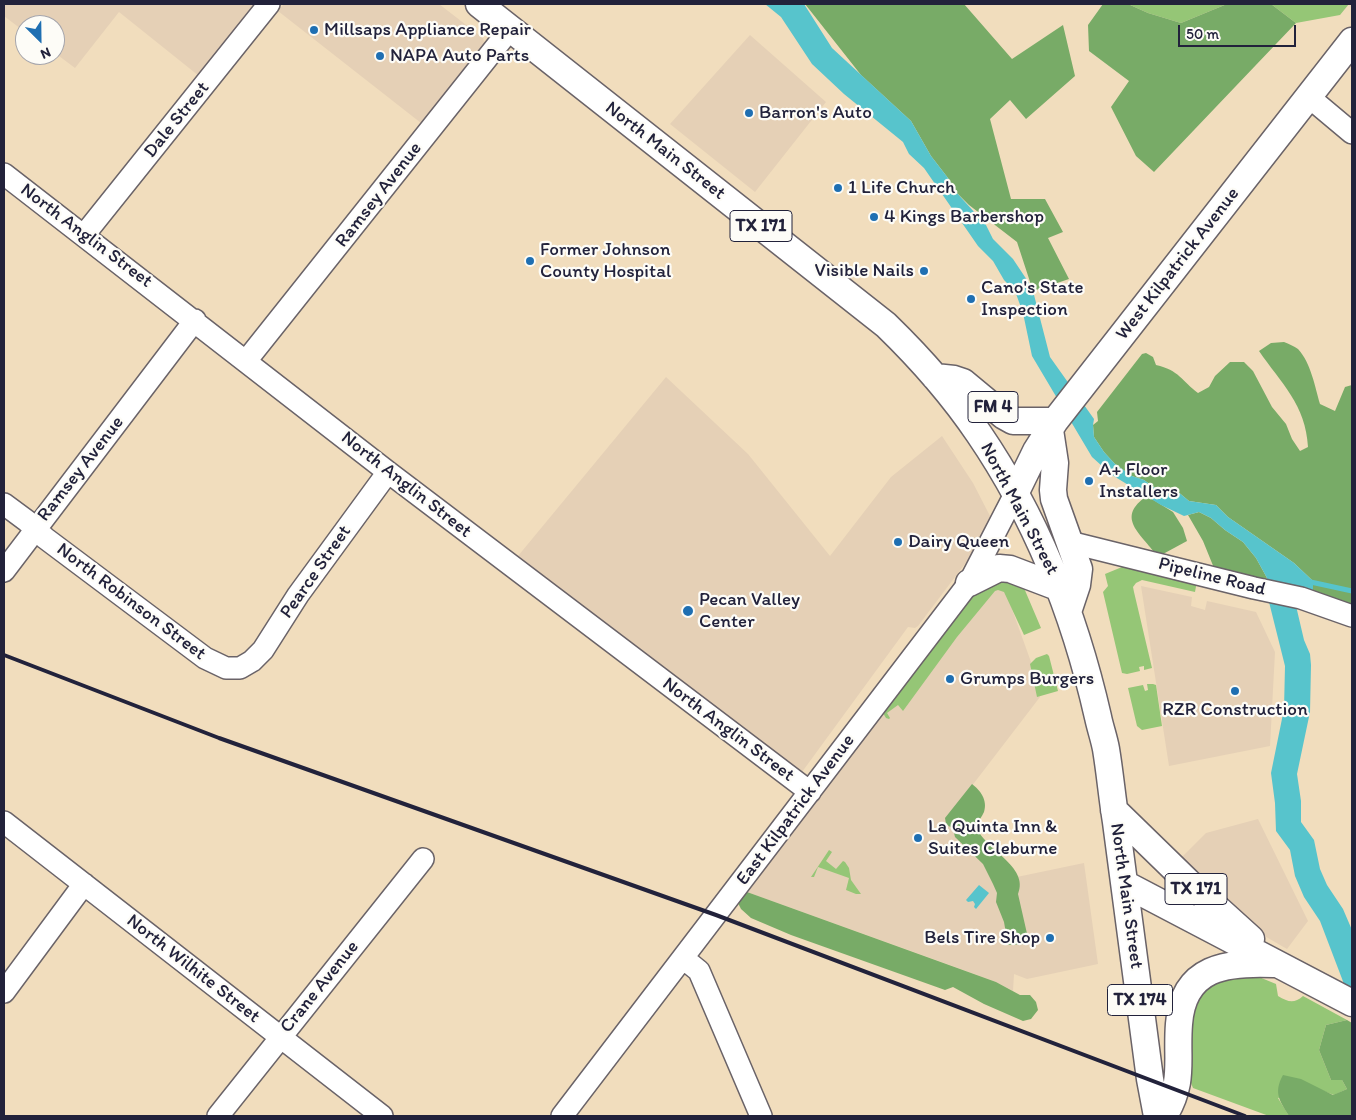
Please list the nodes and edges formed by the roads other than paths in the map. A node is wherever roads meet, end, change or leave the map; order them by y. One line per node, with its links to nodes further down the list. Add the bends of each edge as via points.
1 (269, 4): 8 (street, Dale Street)
2 (479, 4): 3 (main road, North Main Street / TX 171)
3 (511, 28): 10 (street, Ramsey Avenue); 11 (main road, North Main Street / TX 171, via 886,325)
4 (1352, 41): 5 (main road, West Kilpatrick Avenue)
5 (1309, 97): 6 (street); 12 (main road, West Kilpatrick Avenue)
6 (1352, 133)
7 (4, 174): 8 (street, North Anglin Street)
8 (84, 235): 9 (street, North Anglin Street)
9 (195, 320): 10 (street, North Anglin Street); 16 (street, Ramsey Avenue)
10 (246, 362): 13 (street, North Anglin Street)
11 (935, 377): 12 (main road, FM 4, via 963,382 1013,421); 14 (main road, North Main Street / TX 171, via 979,433)
12 (1052, 426): 14 (main road, West Kilpatrick Avenue); 17 (main road, via 1054,499)
13 (388, 472): 22 (street, Pearce Street, via 298,595 264,650); 23 (street, North Anglin Street)
14 (1015, 494): 19 (street, East Kilpatrick Avenue); 20 (main road, North Main Street / TX 171)
15 (4, 504): 16 (street, North Robinson Street)
16 (34, 529): 18 (street, Ramsey Avenue); 22 (street, North Robinson Street, via 205,658 226,668)
17 (1070, 542): 20 (main road, via 1079,569 1077,585); 21 (street, Pipeline Road, via 1301,598)
18 (4, 571)
19 (969, 583): 20 (main road, via 999,568 1010,569); 23 (street, East Kilpatrick Avenue)
20 (1064, 600): 24 (main road, North Main Street / TX 171, via 1106,747)
21 (1352, 616)
22 (240, 668)
23 (810, 792): 29 (street, East Kilpatrick Avenue)
24 (1114, 810): 28 (main road, North Main Street / TX 171); 30 (main road, TX 171)
25 (4, 822): 27 (street, North Wilhite Street)
26 (423, 859): 33 (street, Crane Avenue)
27 (84, 884): 31 (street); 33 (street, North Wilhite Street)
28 (1125, 884): 30 (main road, TX 171); 38 (main road, North Main Street / TX 174)
29 (683, 958): 36 (street, East Kilpatrick Avenue); 37 (street, via 699,971)
30 (1280, 964): 32 (main road, TX 171); 39 (main road, TX 171, via 1226,966 1204,975 1188,989 1179,1022 1177,1086)
31 (4, 992)
32 (1346, 999)
33 (280, 1037): 34 (street, Crane Avenue); 35 (street, North Wilhite Street)
34 (218, 1116)
35 (382, 1116)
36 (562, 1116)
37 (761, 1116)
38 (1157, 1116)
39 (1164, 1116)

